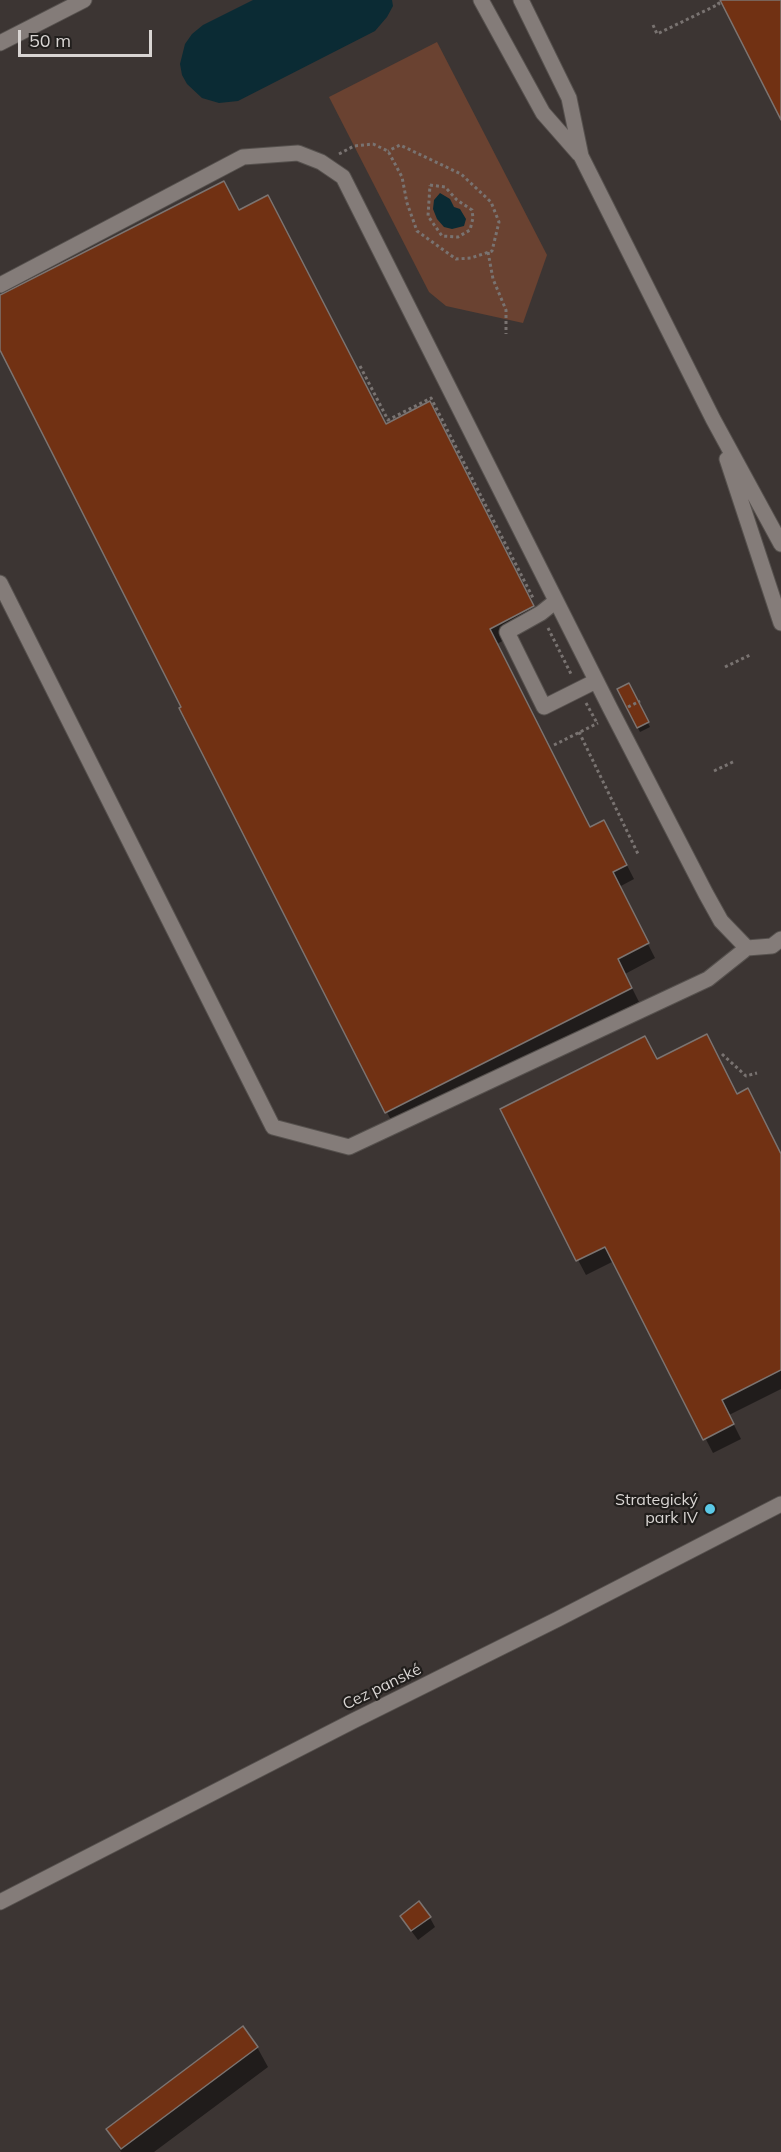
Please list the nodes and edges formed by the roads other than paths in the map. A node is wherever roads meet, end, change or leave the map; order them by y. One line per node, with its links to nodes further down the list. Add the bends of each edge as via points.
1 (84, 0): 4 (street)
2 (481, 0): 5 (street, via 543,113)
3 (521, 0): 5 (street, via 569,98)
4 (0, 43)
5 (581, 156): 7 (street)
6 (0, 285): 10 (street, via 243,157 298,153 321,162 343,177)
7 (713, 420): 8 (street); 11 (street)
8 (781, 544)
9 (0, 584): 14 (street, via 273,1127 349,1147 708,979)
10 (556, 601): 12 (street); 12 (street, via 507,632 544,707)
11 (781, 623)
12 (596, 681): 14 (street, via 721,921)
13 (781, 939): 14 (street, via 772,946)
14 (747, 948)
15 (781, 1504): 16 (street, Cez panské)
16 (0, 1902)

